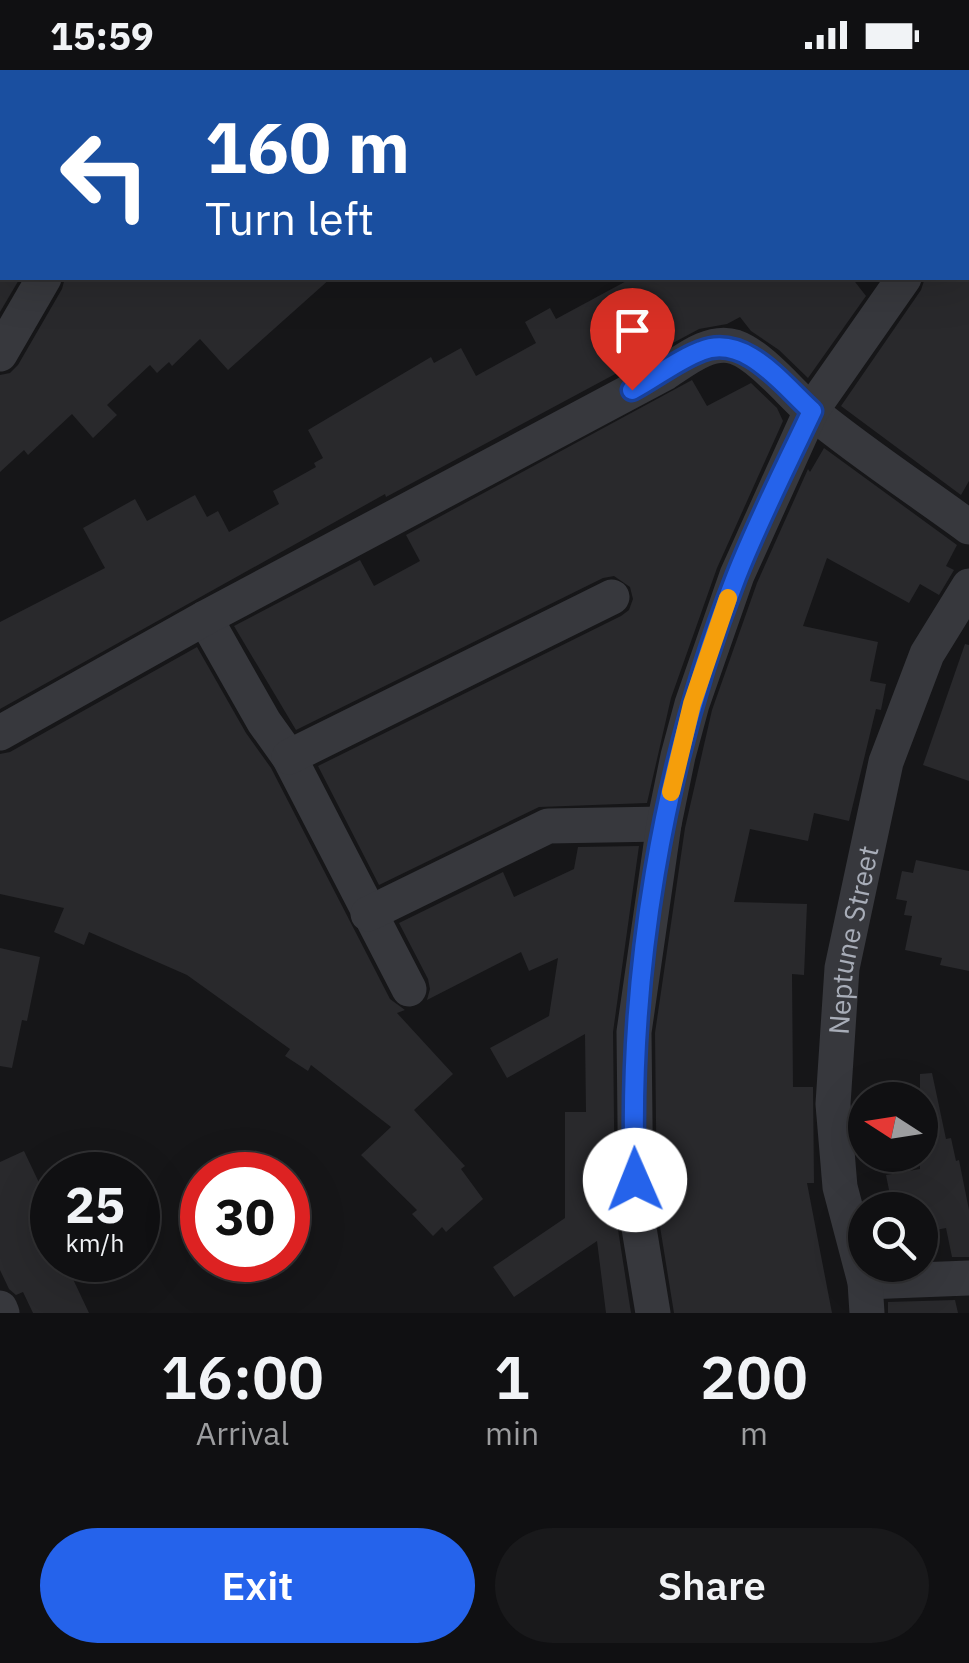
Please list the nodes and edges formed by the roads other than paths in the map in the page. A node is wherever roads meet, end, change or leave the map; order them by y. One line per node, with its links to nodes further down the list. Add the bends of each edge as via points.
1 (43, 280): 3 (street)
2 (903, 280): 4 (street)
3 (0, 354)
4 (812, 411): 5 (street); 8 (street, via 734,347 698,352); 11 (street, via 736,575 678,756)
5 (969, 527)
6 (969, 586): 15 (street, Neptune Street, via 927,654 886,762 842,968 834,1104 840,1187)
7 (612, 597): 10 (street)
8 (205, 618): 9 (street); 10 (street)
9 (0, 733)
10 (289, 757): 12 (street)
11 (664, 824): 12 (street, via 548,826); 16 (street, via 634,1032 636,1210)
12 (368, 914): 13 (street)
13 (409, 989)
14 (969, 1278): 15 (street)
15 (866, 1298)
16 (652, 1313)

